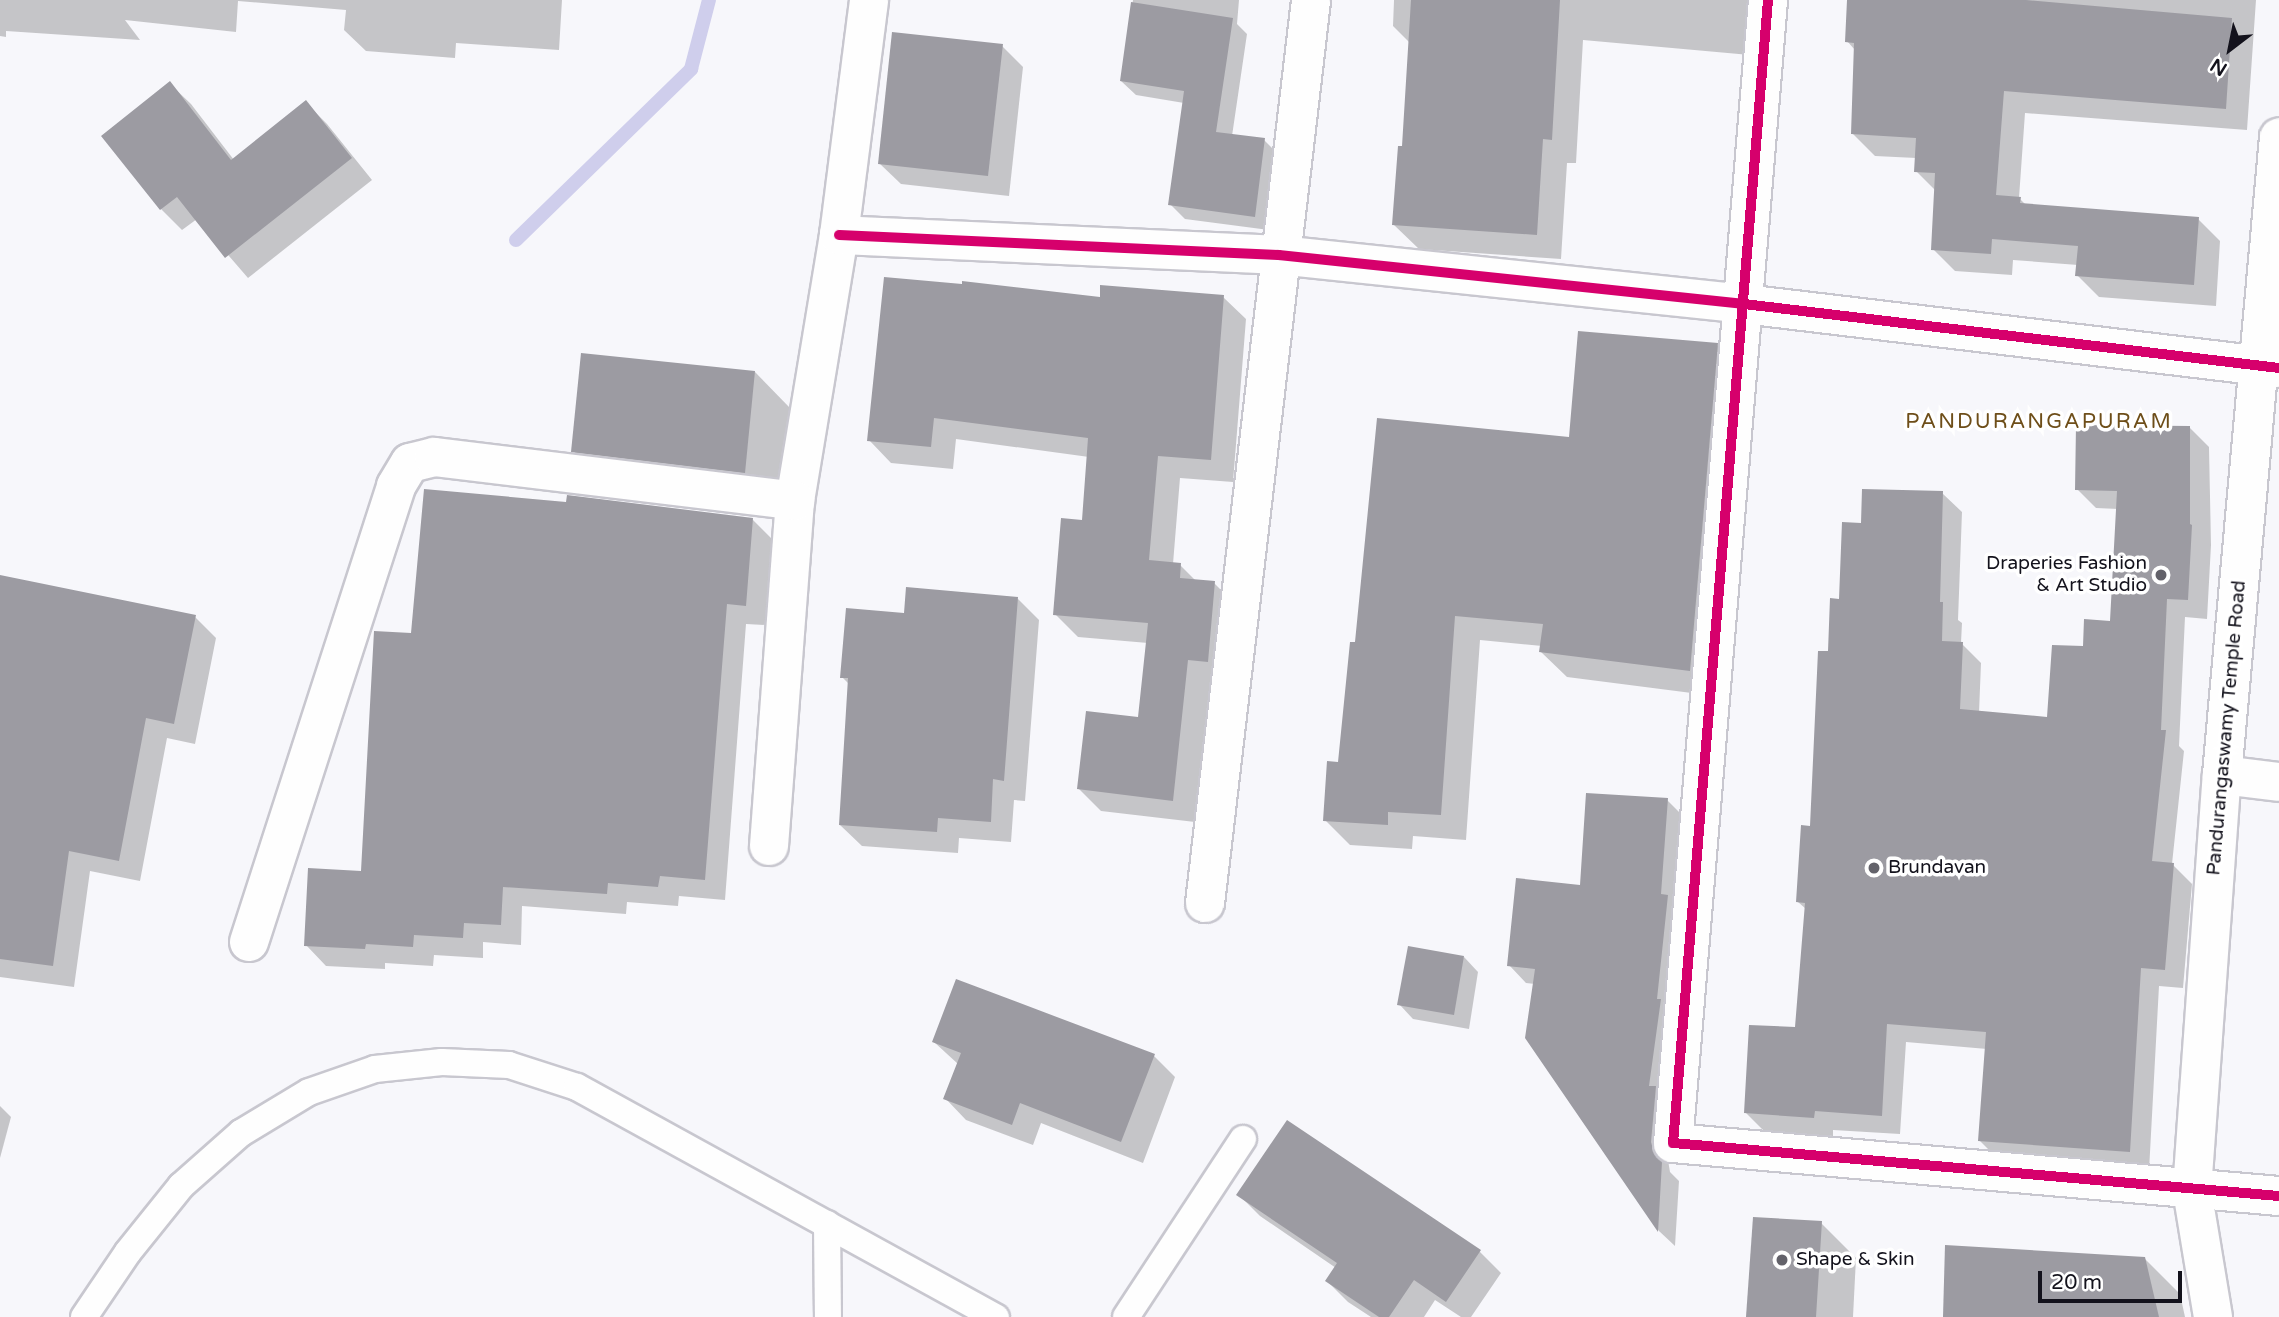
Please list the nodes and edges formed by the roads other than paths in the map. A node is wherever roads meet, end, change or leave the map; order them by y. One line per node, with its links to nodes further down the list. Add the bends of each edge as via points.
1 (869, 0): 5 (street)
2 (1311, 0): 6 (street)
3 (1768, 0): 7 (street)
4 (2279, 138): 8 (street, Pandurangaswamy Temple Road)
5 (839, 235): 6 (street); 9 (street)
6 (1279, 255): 7 (street); 13 (street)
7 (1744, 304): 8 (street); 16 (street, via 1673,1143)
8 (2269, 367): 10 (street, Pandurangaswamy Temple Road)
9 (795, 501): 12 (street); 14 (street, via 434,457 410,463 396,486)
10 (2222, 775): 11 (street); 16 (street, Pandurangaswamy Temple Road)
11 (2279, 782)
12 (769, 846)
13 (1205, 902)
14 (249, 942)
15 (1242, 1139): 22 (lane)
16 (2192, 1190): 17 (street); 23 (street, Pandurangaswamy Temple Road)
17 (2279, 1196)
18 (827, 1224): 19 (lane, via 577,1087 509,1065 442,1062 375,1069 309,1092 241,1133 181,1186); 20 (lane); 21 (lane)
19 (84, 1317)
20 (828, 1317)
21 (996, 1317)
22 (1126, 1317)
23 (2213, 1317)

